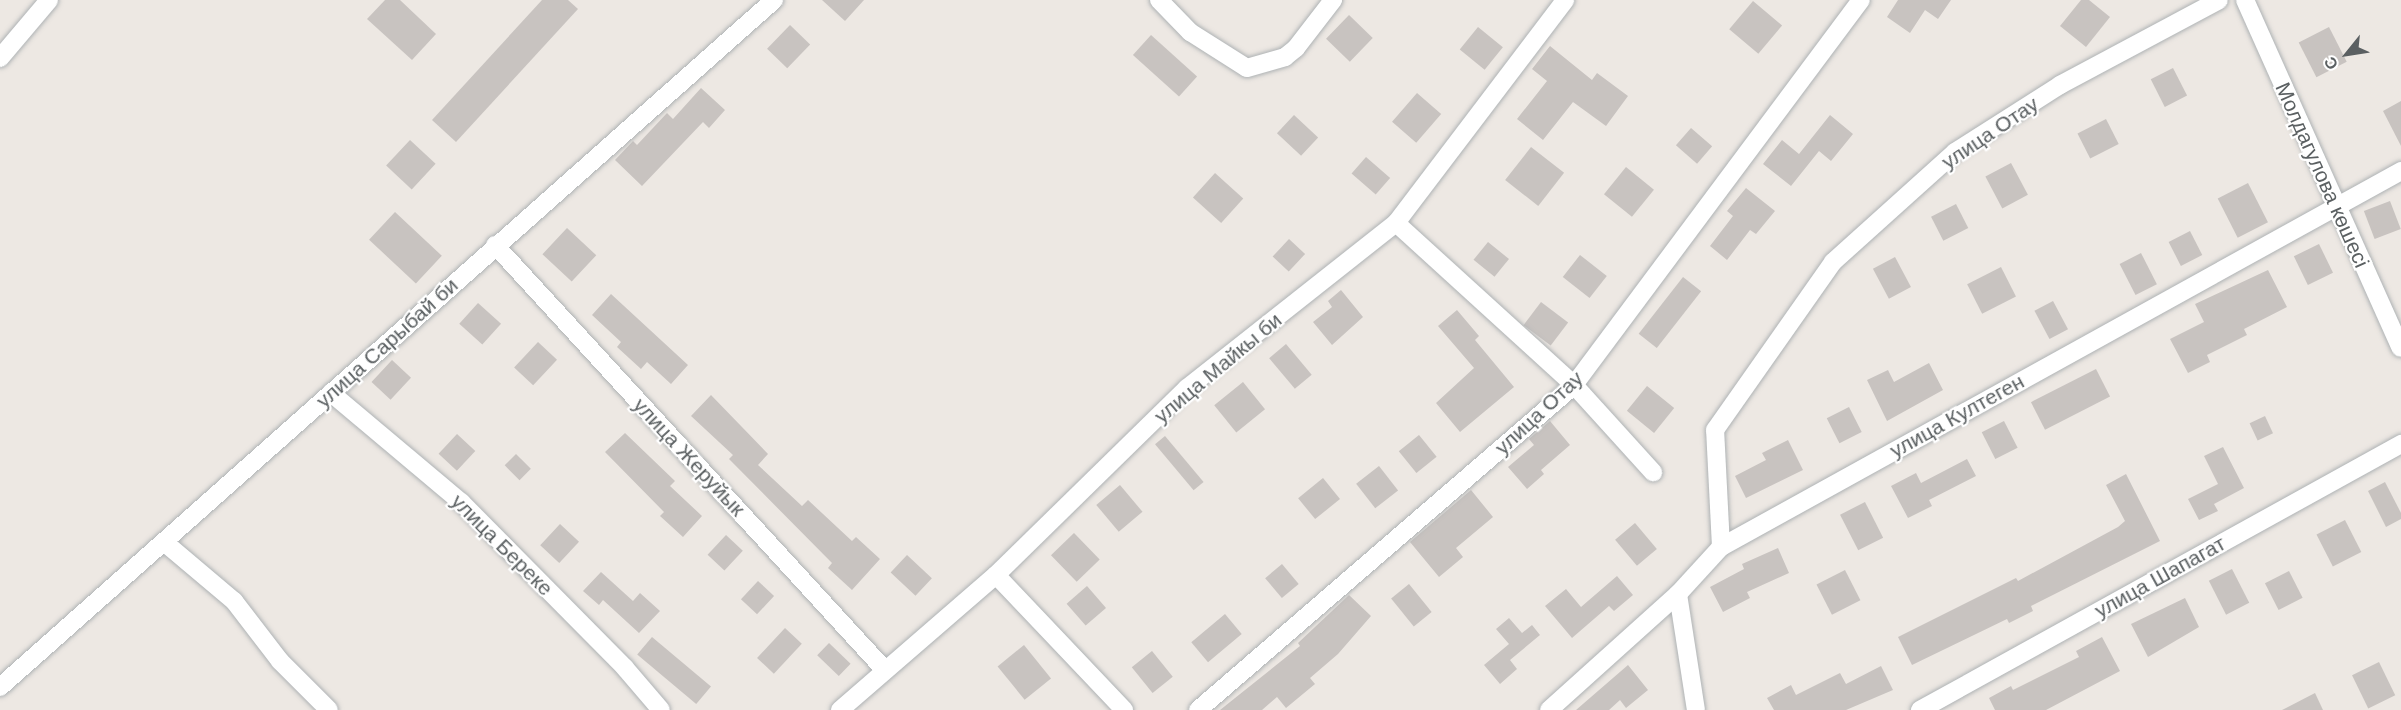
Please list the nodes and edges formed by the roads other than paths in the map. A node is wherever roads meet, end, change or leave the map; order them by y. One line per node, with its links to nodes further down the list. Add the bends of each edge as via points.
1 (49, 0): 9 (street)
2 (774, 0): 13 (street, улица Сарыбай би)
3 (1159, 0): 4 (street, via 1190,32 1247,68 1285,57)
4 (1333, 0)
5 (1565, 0): 12 (street, улица Майкы би)
6 (1861, 0): 15 (street, улица Отау)
7 (2219, 0): 20 (street, улица Отау, via 2060,86 1955,152 1833,262 1715,430)
8 (2245, 0): 11 (street, Молдагулова көшесі)
9 (0, 58)
10 (2401, 171): 11 (street, улица Култеген)
11 (2335, 206): 14 (street, Молдагулова көшесі); 20 (street, улица Култеген)
12 (1396, 223): 15 (street); 21 (street, улица Майкы би, via 1187,388)
13 (495, 245): 16 (street, улица Сарыбай би); 23 (street, улица Жеруйык)
14 (2401, 348)
15 (1574, 385): 18 (street); 29 (street, улица Отау)
16 (331, 393): 19 (street, улица Сарыбай би); 26 (street, улица Береке, via 460,502 625,668)
17 (2401, 444): 32 (street, улица Шапагат)
18 (1653, 472)
19 (164, 542): 24 (street, улица Сарыбай би); 25 (street, via 234,601 280,661)
20 (1721, 548): 22 (street, улица Култеген)
21 (996, 575): 23 (street, улица Майкы би); 28 (street)
22 (1678, 594): 30 (street, улица Култеген); 31 (street)
23 (884, 669): 27 (street, улица Майкы би)
24 (0, 687)
25 (329, 710)
26 (661, 710)
27 (840, 710)
28 (1124, 710)
29 (1198, 710)
30 (1549, 710)
31 (1696, 710)
32 (1920, 710)

